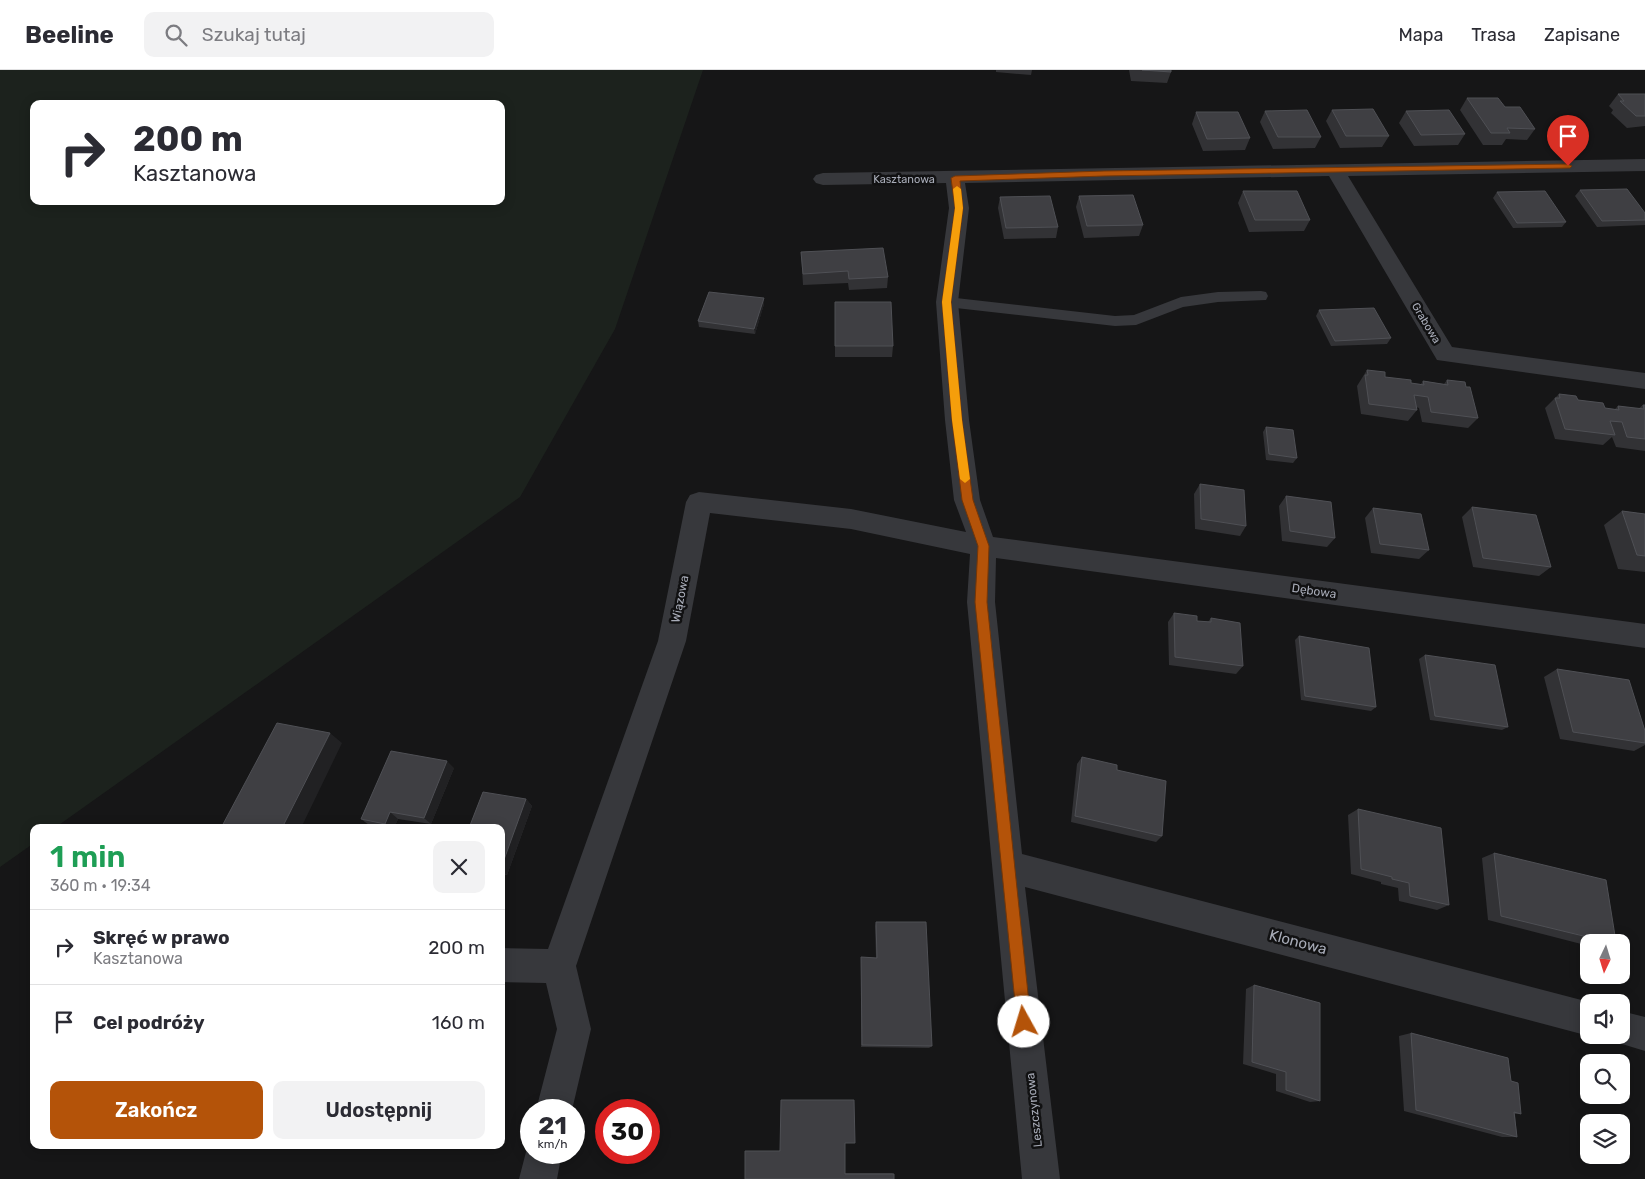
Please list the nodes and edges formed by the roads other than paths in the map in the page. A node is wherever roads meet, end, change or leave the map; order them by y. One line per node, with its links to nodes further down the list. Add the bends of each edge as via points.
1 (1645, 165): 2 (street, Kasztanowa)
2 (1335, 170): 3 (street, Kasztanowa); 7 (street, Grabowa, via 1445,354)
3 (955, 178): 4 (street, Kasztanowa); 6 (street, Leszczynowa, via 959,208)
4 (823, 179)
5 (1261, 296): 6 (lane, via 1181,302 1136,320 1116,321)
6 (947, 302): 8 (street, Leszczynowa, via 967,500)
7 (1645, 381)
8 (984, 546): 9 (street, Dębowa); 10 (street, Leszczynowa, via 981,602); 12 (street, Wiązowa, via 851,519 699,502 672,641)
9 (1645, 636)
10 (1007, 866): 13 (street, Klonowa); 19 (street, Leszczynowa)
11 (505, 965): 12 (street)
12 (559, 966): 16 (street, via 574,1029)
13 (1580, 1017)
14 (1630, 1030): 15 (street)
15 (1645, 1034)
16 (557, 1099)
17 (541, 1164): 18 (street)
18 (538, 1179)
19 (1041, 1179)

